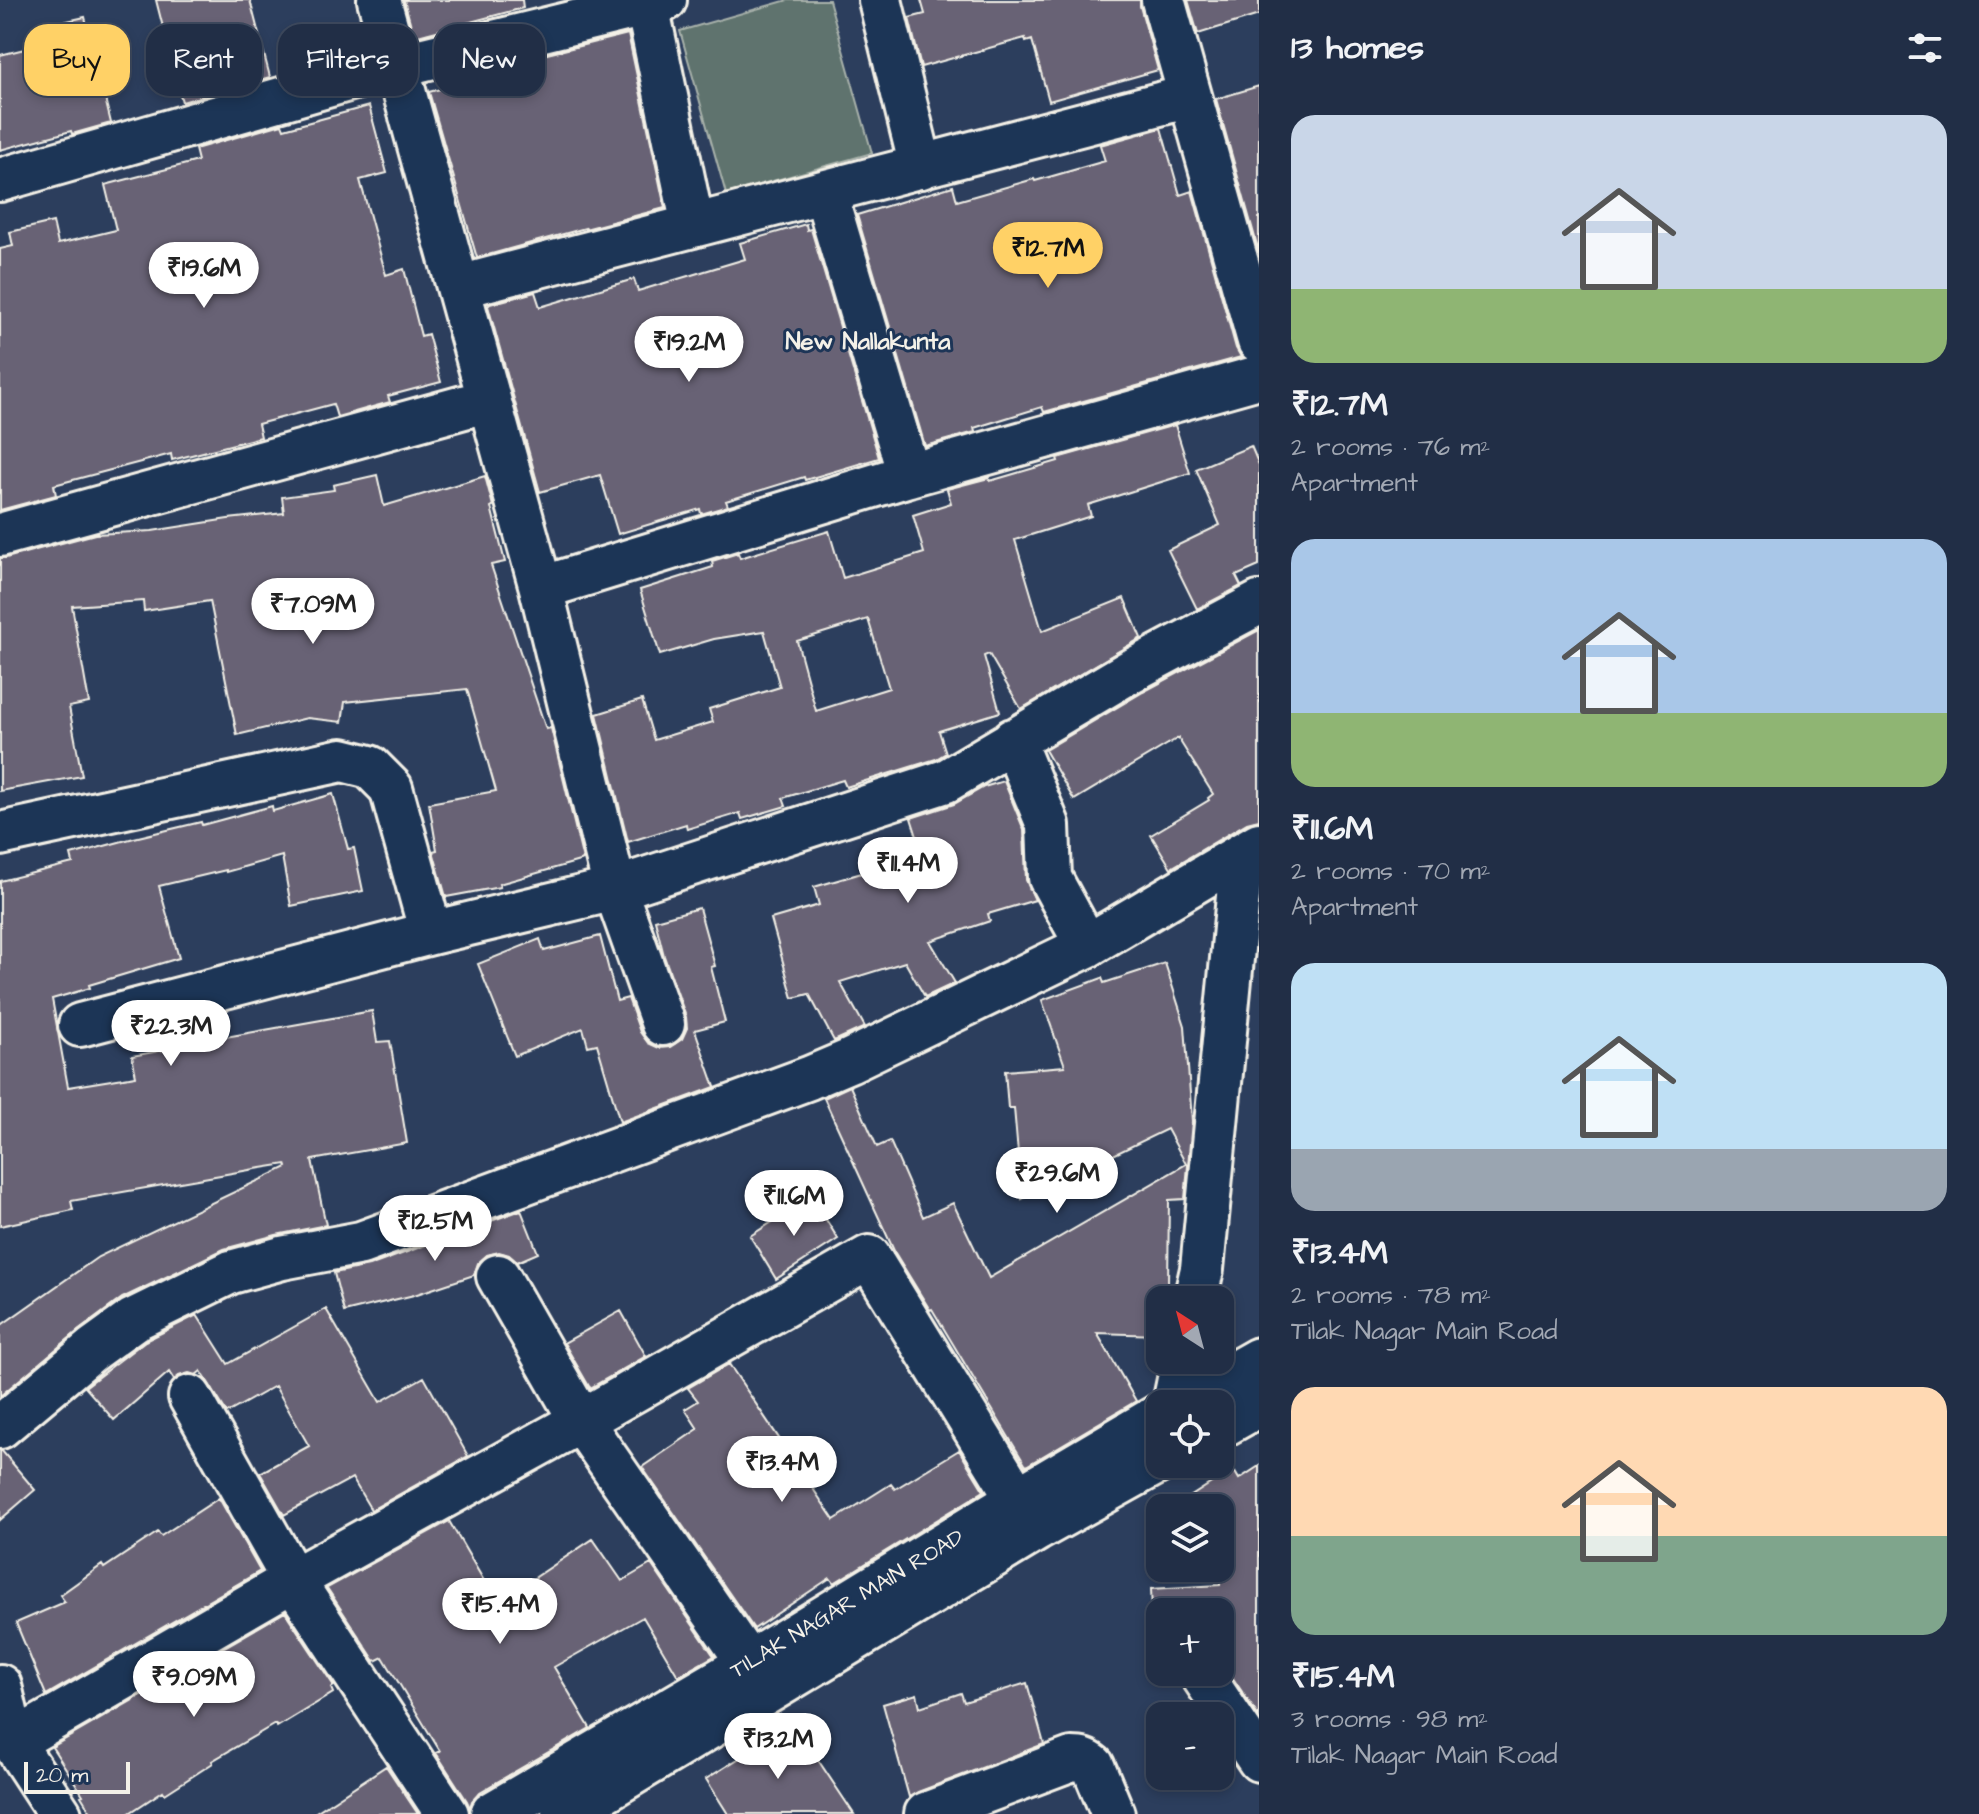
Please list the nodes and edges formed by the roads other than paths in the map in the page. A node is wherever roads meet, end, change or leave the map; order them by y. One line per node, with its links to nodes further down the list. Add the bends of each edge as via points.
1 (379, 0): 5 (street)
2 (880, 0): 10 (street)
3 (1163, 0): 9 (street)
4 (656, 2): 6 (street); 13 (street)
5 (385, 24)
6 (418, 61)
7 (292, 96): 11 (street)
8 (405, 96): 14 (street)
9 (1190, 96): 10 (street); 15 (street)
10 (921, 167): 12 (street)
11 (0, 180)
12 (825, 192): 13 (street); 18 (street)
13 (693, 226): 14 (street)
14 (459, 287): 17 (street)
15 (1259, 341)
16 (1259, 377): 18 (street)
17 (489, 400): 19 (street); 20 (street)
18 (909, 475): 20 (street)
19 (0, 535)
20 (541, 588): 25 (street)
21 (1259, 603): 22 (street)
22 (1013, 740): 25 (street, via 946,781); 27 (street, via 1048,825 1050,878)
23 (0, 834): 26 (street, via 342,760 370,767 391,788)
24 (1250, 850): 27 (street); 31 (street)
25 (615, 889): 26 (street); 28 (street)
26 (431, 933): 29 (street)
27 (1087, 946): 39 (street, via 809,1078 361,1243 220,1276 133,1320)
28 (663, 1024)
29 (80, 1025)
30 (498, 1276): 37 (street)
31 (1198, 1286)
32 (1259, 1360): 33 (main road)
33 (1206, 1390)
34 (190, 1397): 42 (street)
35 (1259, 1404): 36 (main road)
36 (1234, 1418)
37 (581, 1421): 41 (street, via 869,1257); 42 (street); 43 (street)
38 (1146, 1426): 41 (main road, TILAK NAGAR MAIN ROAD)
39 (0, 1427)
40 (1146, 1466): 41 (main road, TILAK NAGAR MAIN ROAD)
41 (1027, 1514): 43 (main road, TILAK NAGAR MAIN ROAD); 48 (main road, TILAK NAGAR MAIN ROAD)
42 (293, 1580): 46 (street); 50 (street)
43 (749, 1664): 51 (main road, TILAK NAGAR MAIN ROAD)
44 (0, 1686): 46 (street)
45 (1209, 1686): 47 (street)
46 (13, 1742): 49 (street)
47 (1259, 1760)
48 (571, 1812)
49 (60, 1814)
50 (447, 1814)
51 (493, 1814)
52 (926, 1814): 53 (street, via 1080,1759 1093,1766)
53 (1113, 1814)

